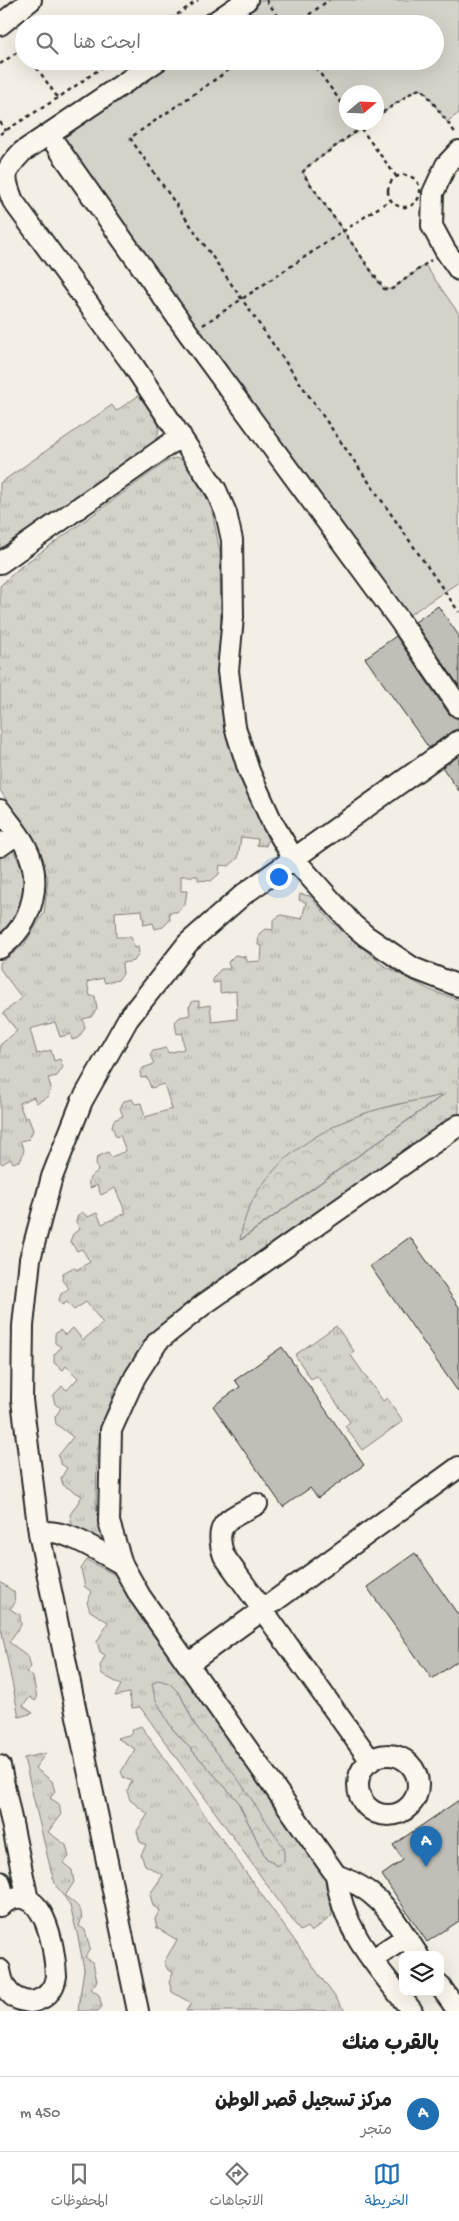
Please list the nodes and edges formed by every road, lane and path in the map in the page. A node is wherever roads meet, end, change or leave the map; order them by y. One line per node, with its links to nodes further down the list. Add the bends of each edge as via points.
1 (32, 0): 10 (street)
2 (198, 0): 6 (path)
3 (247, 0): 7 (street)
4 (266, 0): 8 (path)
5 (329, 0): 9 (path)
6 (177, 15)
7 (225, 15)
8 (277, 15)
9 (308, 15)
10 (0, 25)
11 (15, 54): 12 (path)
12 (0, 64)
13 (38, 70): 18 (path)
14 (98, 70): 18 (path)
15 (144, 70): 26 (street)
16 (229, 70): 34 (path, via 130,138)
17 (318, 70): 19 (path)
18 (58, 98): 24 (path)
19 (339, 99)
20 (384, 112): 27 (path, via 420,89)
21 (0, 122): 24 (path)
22 (357, 130): 31 (path, via 304,172)
23 (362, 130): 29 (path)
24 (6, 131): 25 (path)
25 (0, 134)
26 (49, 135): 35 (street); 36 (street, via 22,152 10,165 5,181 8,188 14,201)
27 (459, 138)
28 (459, 151): 32 (street, via 446,166 433,193 432,226)
29 (396, 176): 30 (path, via 389,184); 30 (path, via 406,174 416,179 420,194 409,206 399,206)
30 (390, 200): 31 (path)
31 (344, 231): 32 (path, via 387,290); 34 (path)
32 (445, 250): 33 (street)
33 (459, 270)
34 (241, 299): 35 (path); 38 (path)
35 (189, 334): 39 (street, via 400,621)
36 (181, 436): 37 (street); 44 (street, via 216,490 226,513 232,540 233,617 228,671 235,727 249,771 272,822)
37 (0, 563)
38 (459, 612)
39 (459, 707)
40 (459, 741): 44 (street)
41 (0, 810): 42 (street)
42 (17, 834): 43 (street); 45 (street, via 29,855 34,891 23,925)
43 (0, 846)
44 (294, 859): 46 (street, via 353,925 380,947 413,968); 50 (street, via 244,894 188,943 128,1019 82,1101 52,1177 30,1259 23,1326 22,1400)
45 (0, 948)
46 (459, 986)
47 (459, 1125): 51 (street, via 203,1305 158,1341 135,1377 111,1430 109,1522)
48 (459, 1467): 52 (street)
49 (257, 1504): 52 (street, via 226,1522 218,1542 224,1556)
50 (40, 1533): 51 (street, via 63,1534); 67 (street)
51 (122, 1564): 53 (street, via 140,1596)
52 (262, 1610): 53 (street); 54 (street)
53 (188, 1664): 56 (street)
54 (371, 1761)
55 (0, 1766): 58 (street)
56 (336, 1875): 60 (street, via 360,1885 380,1900); 62 (street, via 346,1918 356,1939)
57 (0, 1882): 59 (street)
58 (28, 1900): 59 (street, via 16,1898); 66 (street, via 39,1907 45,1918 56,1968)
59 (2, 1904)
60 (406, 1937): 61 (street); 62 (street)
61 (415, 1951)
62 (372, 1960): 68 (street)
63 (0, 1970): 65 (street, via 2,1982)
64 (444, 1992): 69 (street)
65 (15, 2000): 66 (street)
66 (48, 2003)
67 (138, 2011)
68 (412, 2011)
69 (458, 2011)

